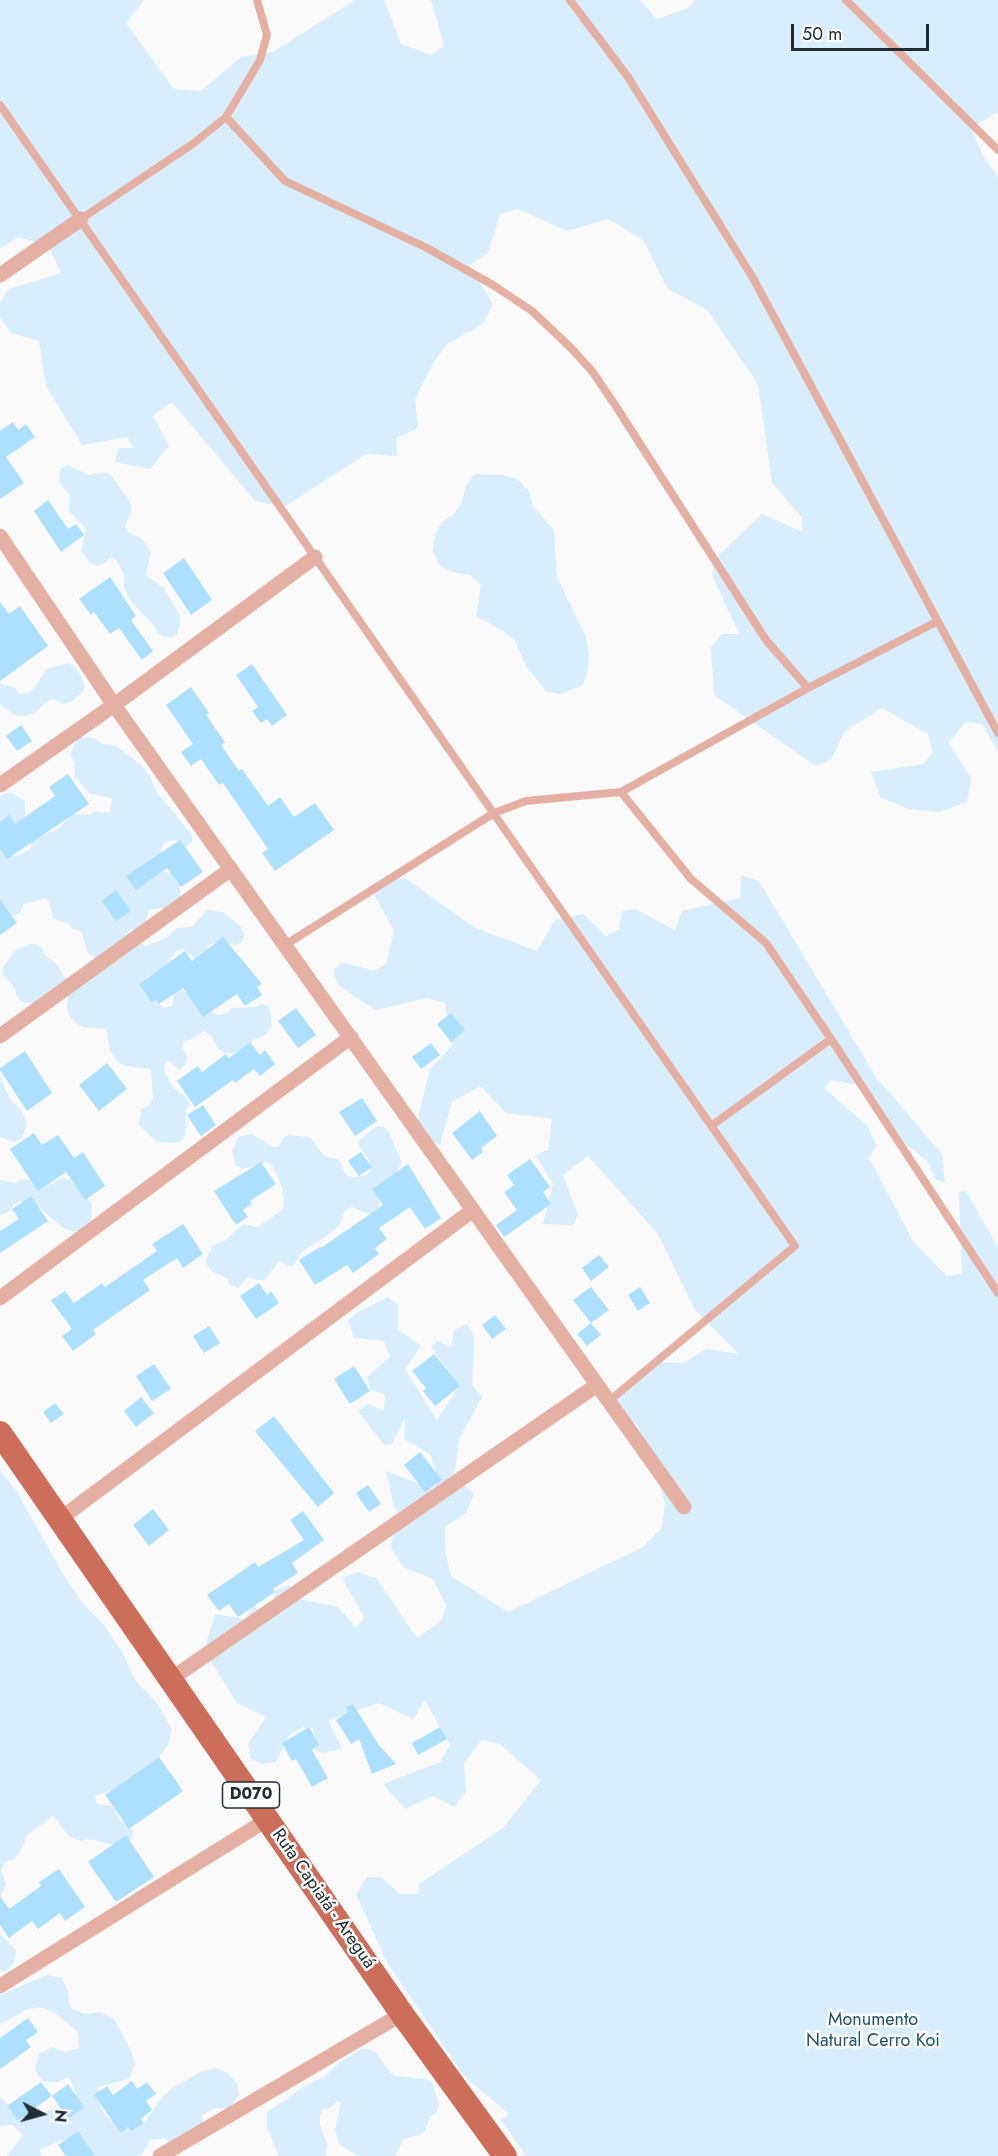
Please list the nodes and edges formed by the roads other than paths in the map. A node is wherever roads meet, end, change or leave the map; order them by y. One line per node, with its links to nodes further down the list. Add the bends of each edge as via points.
1 (257, 0): 5 (lane, via 267,35 260,60)
2 (570, 0): 11 (lane, via 628,77 753,278)
3 (846, 0): 6 (lane)
4 (0, 105): 7 (lane)
5 (226, 117): 7 (lane); 12 (lane, via 285,181 427,248 494,285 532,311 570,347 611,399 766,640)
6 (998, 150)
7 (81, 219): 8 (street); 10 (lane)
8 (0, 275)
9 (0, 536): 13 (street)
10 (315, 557): 13 (street); 17 (lane)
11 (938, 621): 12 (lane); 14 (lane)
12 (808, 688): 16 (lane)
13 (114, 705): 15 (street); 18 (street)
14 (998, 733)
15 (0, 785)
16 (621, 792): 17 (lane, via 526,801); 22 (lane, via 691,879 766,943)
17 (494, 813): 19 (lane); 23 (lane)
18 (231, 869): 19 (street); 20 (street)
19 (285, 945): 21 (street)
20 (0, 1036)
21 (351, 1037): 24 (street); 26 (street)
22 (831, 1039): 23 (lane); 25 (lane)
23 (711, 1126): 28 (lane, via 795,1246)
24 (473, 1210): 27 (street); 31 (street)
25 (998, 1293)
26 (0, 1298)
27 (597, 1385): 28 (street); 32 (street)
28 (609, 1401): 30 (street)
29 (0, 1433): 31 (main road, Ruta Capiatá - Areguá / D070)
30 (684, 1507)
31 (60, 1519): 32 (main road, Ruta Capiatá - Areguá / D070)
32 (171, 1678): 33 (main road, Ruta Capiatá - Areguá / D070)
33 (268, 1820): 34 (street); 35 (main road, Ruta Capiatá - Areguá / D070)
34 (0, 1986)
35 (402, 2014): 36 (street); 37 (main road, Ruta Capiatá - Areguá / D070)
36 (160, 2156)
37 (505, 2156)

